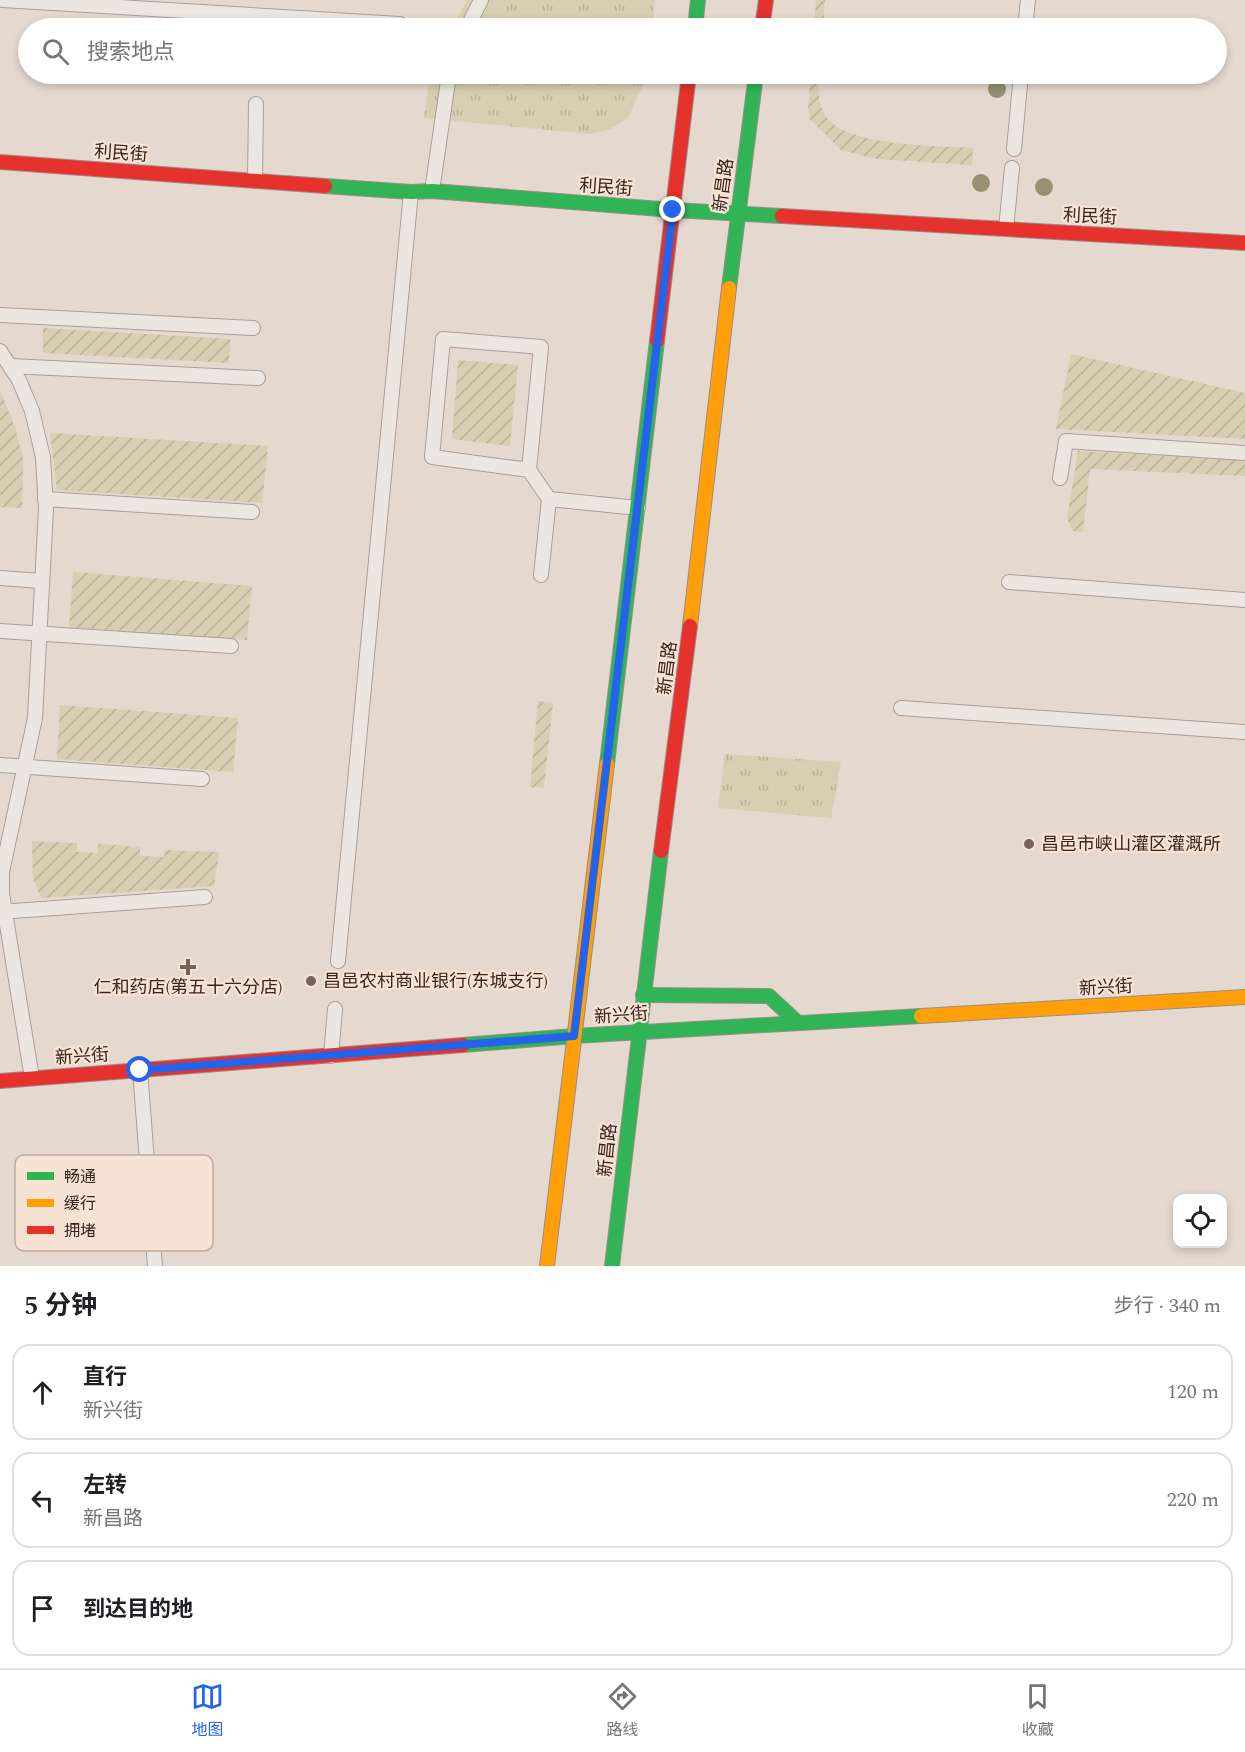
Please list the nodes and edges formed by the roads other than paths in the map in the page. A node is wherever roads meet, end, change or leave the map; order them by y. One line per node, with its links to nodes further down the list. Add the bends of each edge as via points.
1 (3, 0): 6 (lane)
2 (481, 0): 7 (lane)
3 (698, 0): 8 (main road)
4 (766, 0): 9 (main road)
5 (1028, 0): 10 (lane)
6 (213, 18)
7 (472, 18)
8 (696, 18)
9 (763, 18)
10 (1026, 18)
11 (448, 84): 20 (lane)
12 (688, 84): 22 (main road)
13 (755, 84): 23 (main road, 新昌路)
14 (1020, 84): 16 (lane)
15 (256, 104): 19 (lane)
16 (1014, 149)
17 (0, 162): 19 (main road, 利民街)
18 (1012, 168): 24 (lane)
19 (255, 181): 21 (main road, 利民街)
20 (432, 191): 21 (main road, 利民街); 22 (main road, 利民街)
21 (411, 192): 53 (lane)
22 (673, 210): 23 (main road, 利民街); 36 (main road)
23 (737, 213): 24 (main road, 利民街); 54 (main road, 新昌路, via 690,630)
24 (1006, 229): 25 (main road, 利民街)
25 (1245, 243)
26 (0, 315): 27 (lane)
27 (253, 328)
28 (0, 351): 29 (lane)
29 (10, 366): 30 (lane); 34 (lane, via 32,411 44,457)
30 (258, 378)
31 (1245, 453): 33 (lane, via 1066,441)
32 (529, 470): 32 (lane, via 432,457 443,339 541,347); 35 (lane)
33 (1060, 478)
34 (45, 499): 37 (lane); 40 (lane)
35 (549, 499): 36 (lane); 38 (lane)
36 (638, 508): 59 (main road)
37 (252, 512)
38 (541, 575)
39 (0, 578): 40 (lane)
40 (41, 581): 44 (lane)
41 (1010, 582): 42 (lane)
42 (1245, 600)
43 (0, 631): 44 (lane)
44 (40, 633): 45 (lane); 49 (lane, via 35,718)
45 (231, 646)
46 (901, 708): 47 (lane)
47 (1245, 732)
48 (0, 765): 49 (lane)
49 (26, 767): 50 (lane); 52 (lane, via 2,872)
50 (202, 779)
51 (205, 897): 52 (lane)
52 (2, 912): 62 (lane)
53 (338, 961)
54 (643, 995): 57 (main road, via 769,996); 58 (main road, 新昌路)
55 (1245, 997): 57 (main road, 新兴街)
56 (335, 1009): 60 (lane)
57 (797, 1022): 58 (main road, 新兴街)
58 (639, 1032): 59 (main road, 新兴街); 68 (main road, 新昌路)
59 (574, 1036): 60 (main road, 新兴街); 67 (main road)
60 (331, 1056): 61 (main road, 新兴街)
61 (140, 1070): 62 (main road, 新兴街); 64 (lane)
62 (32, 1078): 63 (main road, 新兴街)
63 (0, 1081)
64 (147, 1155)
65 (154, 1251): 66 (lane)
66 (155, 1266)
67 (547, 1266)
68 (612, 1266)

